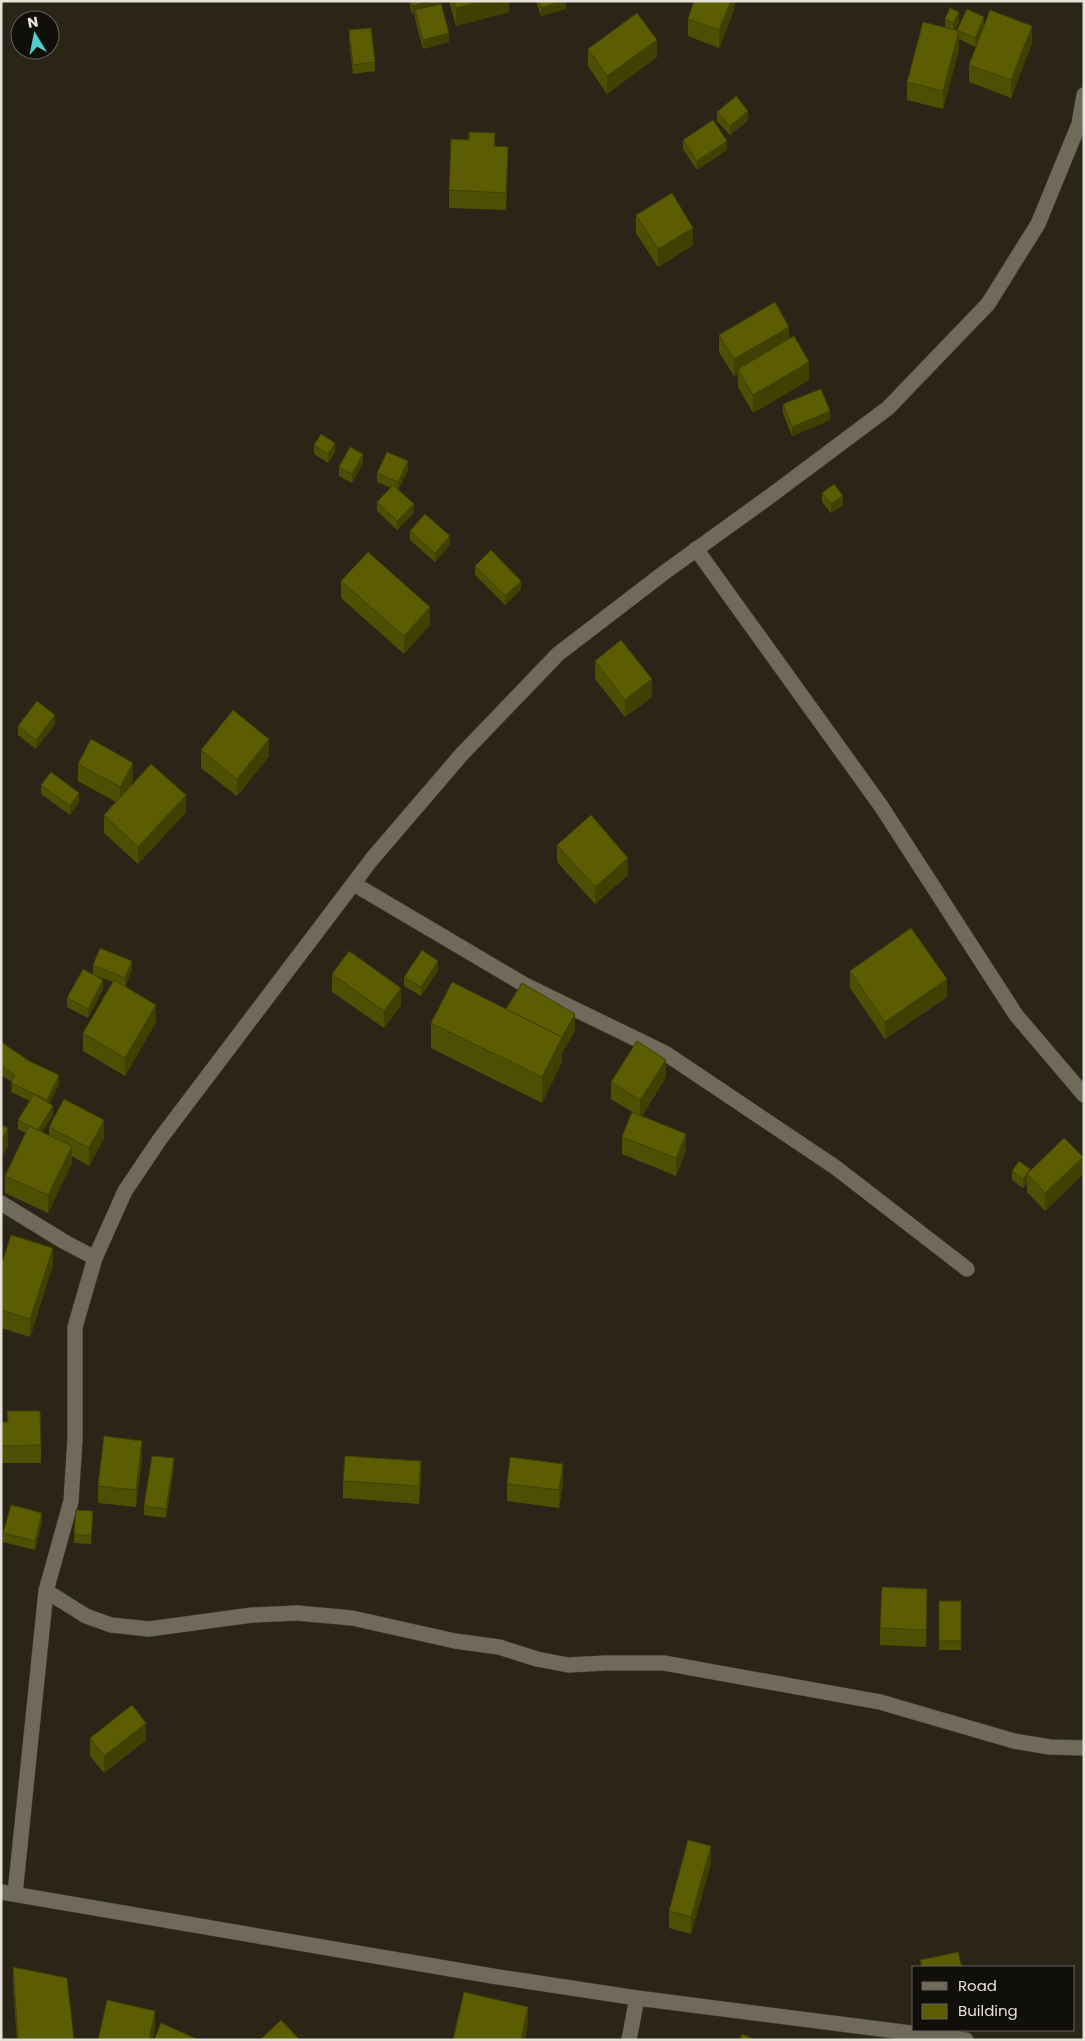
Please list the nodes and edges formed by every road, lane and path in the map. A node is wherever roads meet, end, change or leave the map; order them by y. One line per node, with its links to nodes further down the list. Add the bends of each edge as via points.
1 (1084, 95): 2 (street, via 1079,124 1038,224 988,304 888,408)
2 (696, 549): 3 (street, via 558,654 462,754); 4 (street, via 881,806 1016,1015)
3 (354, 884): 6 (street, via 160,1139 125,1192); 7 (street, via 525,985 666,1053 835,1167)
4 (1084, 1095)
5 (1, 1203): 6 (street)
6 (95, 1258): 8 (street, via 75,1327 76,1429 71,1501)
7 (967, 1269)
8 (46, 1591): 9 (street, via 86,1616 111,1625 148,1629 252,1615 297,1613 352,1618 455,1641 499,1647 568,1665 664,1663 880,1702 1014,1741 1050,1748); 10 (street)
9 (1084, 1748)
10 (8, 1893): 11 (street)
11 (637, 1998): 12 (street); 13 (street)
12 (630, 2040)
13 (966, 2040)

